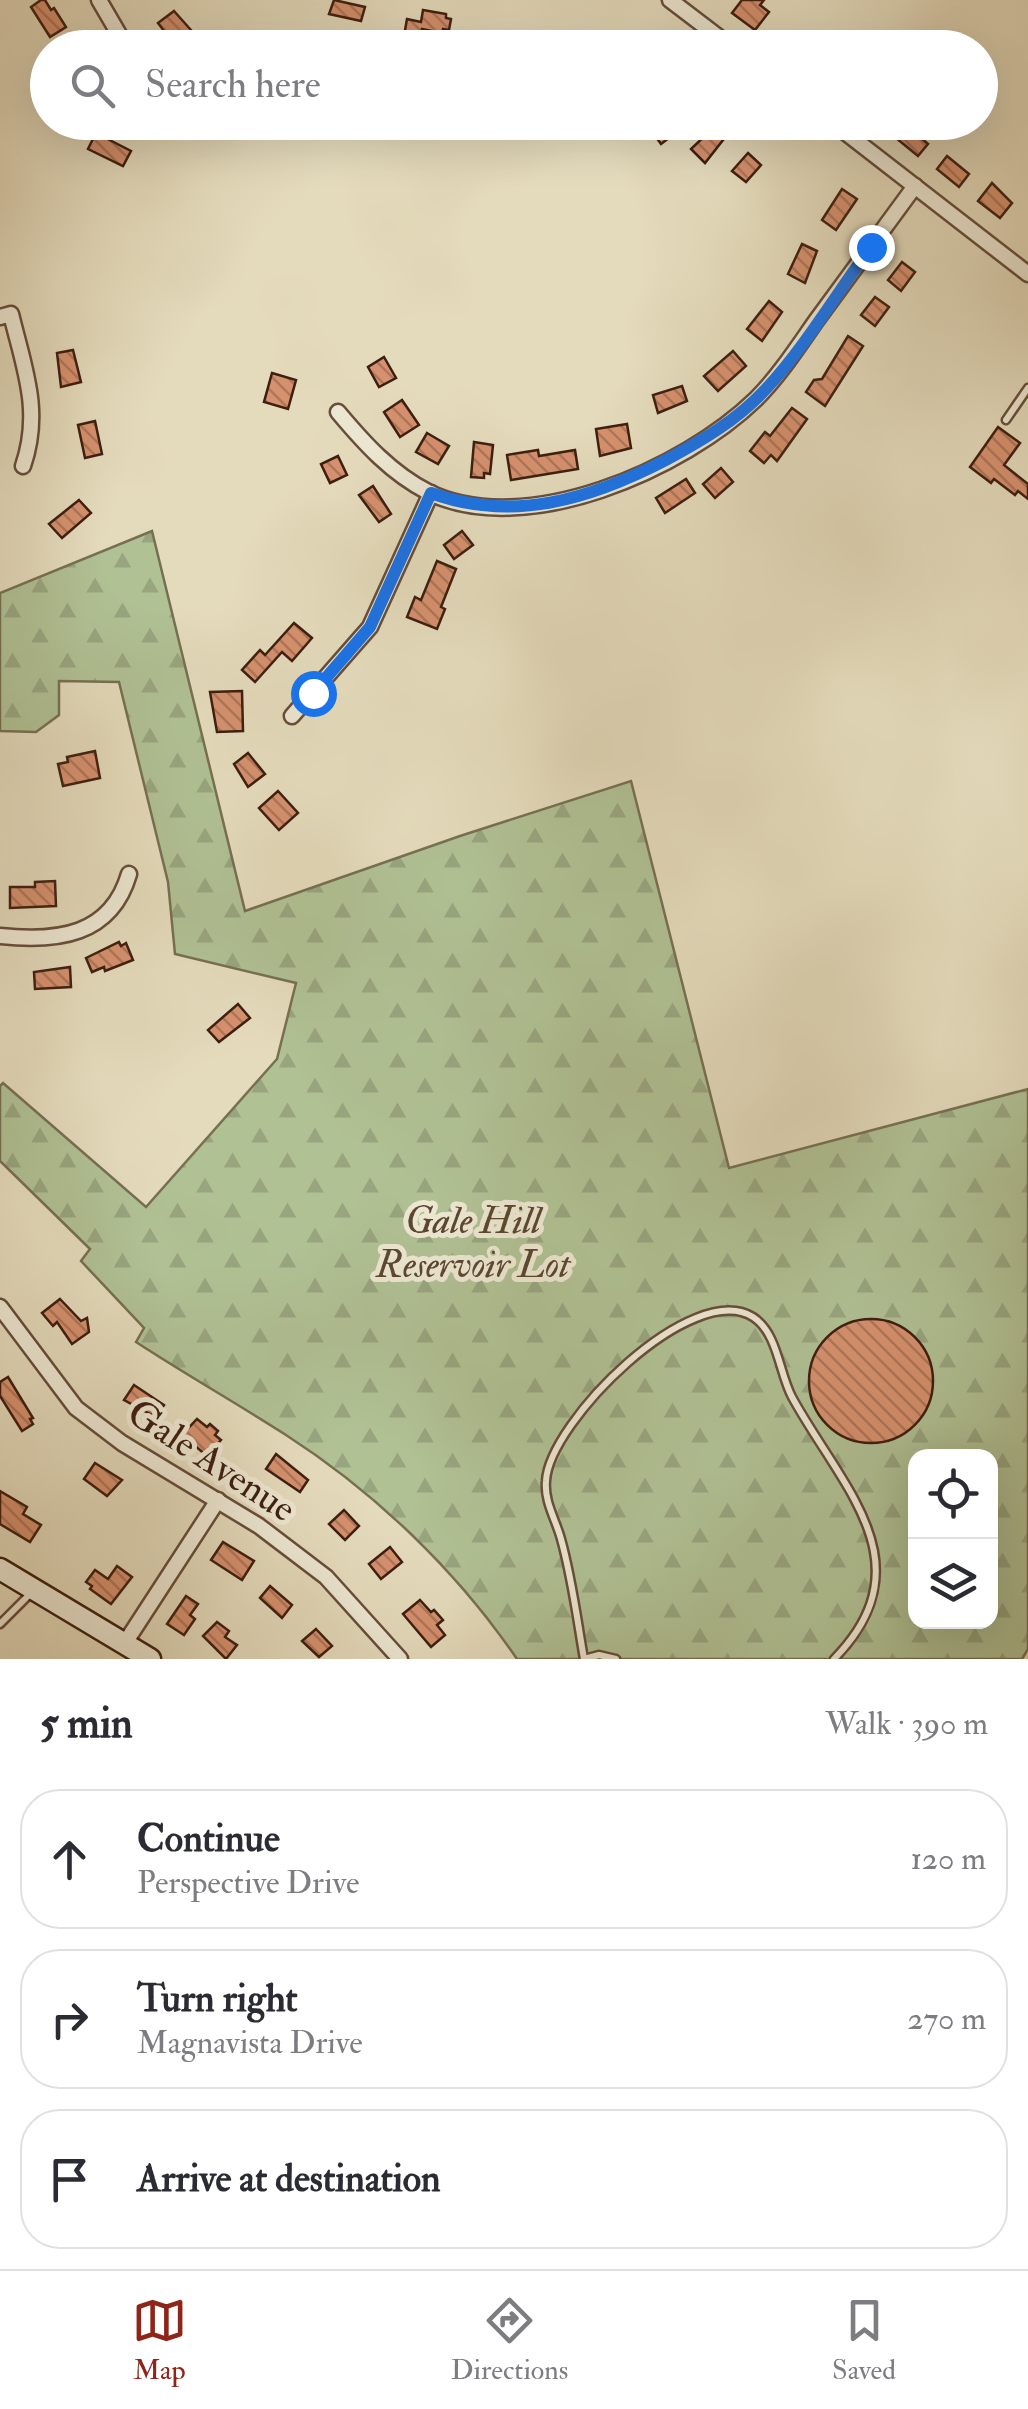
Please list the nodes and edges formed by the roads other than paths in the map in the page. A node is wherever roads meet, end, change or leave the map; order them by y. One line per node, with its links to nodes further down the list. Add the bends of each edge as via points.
1 (99, 0): 3 (street)
2 (670, 0): 4 (street)
3 (117, 30)
4 (709, 30)
5 (856, 140): 6 (street)
6 (916, 186): 7 (street); 13 (street, via 768,386 722,428 622,482 562,502 480,506)
7 (1028, 274)
8 (0, 318): 12 (street, via 11,314 32,404)
9 (1028, 388): 11 (lane)
10 (338, 412): 13 (street, via 392,468)
11 (1006, 420)
12 (24, 466)
13 (431, 493): 14 (street, via 370,627)
14 (292, 716)
15 (129, 874): 16 (street, via 116,907 98,921 56,936)
16 (0, 936)
17 (0, 1307): 18 (street, Gale Avenue, via 76,1408)
18 (218, 1500): 22 (street); 24 (street, Gale Avenue, via 326,1578)
19 (0, 1569): 20 (main road)
20 (35, 1590): 21 (lane); 22 (main road)
21 (0, 1624)
22 (125, 1644): 23 (main road)
23 (150, 1659)
24 (400, 1659)
25 (584, 1659): 26 (lane); 27 (lane, via 546,1473 556,1448 601,1388 643,1350 721,1309 746,1313 761,1324 784,1382 872,1534 878,1586 855,1638)
26 (616, 1659)
27 (834, 1659)

